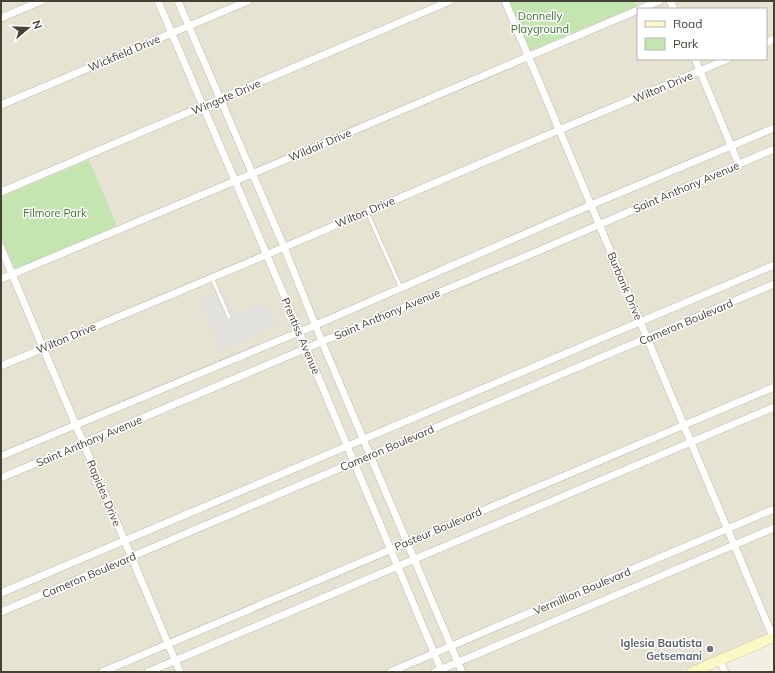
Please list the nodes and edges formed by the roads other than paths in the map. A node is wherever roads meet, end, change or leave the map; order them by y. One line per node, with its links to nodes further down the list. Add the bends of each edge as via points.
1 (41, 1): 10 (street)
2 (158, 1): 12 (street, Prentiss Avenue)
3 (178, 1): 11 (street, Prentiss Avenue)
4 (248, 1): 11 (street, Wickfield Drive)
5 (450, 1): 17 (street, Wingate Drive)
6 (505, 1): 13 (street, Burbank Drive)
7 (659, 1): 8 (street, Wildair Drive)
8 (643, 8)
9 (637, 11): 13 (street, Wildair Drive)
10 (1, 18)
11 (189, 26): 12 (street, Wickfield Drive); 17 (street, Prentiss Avenue)
12 (172, 33): 18 (street, Wickfield Drive); 19 (street, Prentiss Avenue)
13 (528, 56): 21 (street, Burbank Drive); 25 (street, Wildair Drive)
14 (695, 60): 16 (street)
15 (726, 60): 16 (street, Wilton Drive)
16 (700, 71): 21 (street, Wilton Drive); 22 (street)
17 (220, 99): 19 (street, Wingate Drive); 25 (street, Prentiss Avenue)
18 (1, 106)
19 (202, 107): 26 (street, Prentiss Avenue); 27 (street, Wingate Drive)
20 (774, 128): 22 (street, Saint Anthony Avenue)
21 (559, 130): 28 (street, Burbank Drive); 29 (street, Wilton Drive)
22 (731, 146): 24 (street); 28 (street, Saint Anthony Avenue)
23 (774, 149): 24 (street, Saint Anthony Avenue)
24 (739, 165): 30 (street, Saint Anthony Avenue)
25 (252, 174): 26 (street, Wildair Drive); 31 (street, Prentiss Avenue)
26 (235, 181): 33 (street, Prentiss Avenue); 35 (street, Wildair Drive)
27 (1, 192)
28 (591, 205): 30 (street, Burbank Drive); 39 (street, Saint Anthony Avenue)
29 (367, 211): 31 (street, Wilton Drive); 39 (lane)
30 (600, 225): 41 (street, Burbank Drive); 45 (street, Saint Anthony Avenue)
31 (284, 247): 33 (street, Wilton Drive); 42 (street, Prentiss Avenue)
32 (1, 248): 35 (street, Rapides Drive)
33 (266, 255): 36 (street, Wilton Drive); 43 (street, Prentiss Avenue)
34 (774, 265): 41 (street, Cameron Boulevard)
35 (12, 274): 37 (street, Wildair Drive); 46 (street, Rapides Drive)
36 (212, 277): 40 (lane); 46 (street, Wilton Drive)
37 (1, 279)
38 (774, 284): 44 (street, Cameron Boulevard)
39 (402, 288): 42 (street, Saint Anthony Avenue)
40 (229, 317)
41 (640, 322): 44 (street, Burbank Drive); 53 (street, Cameron Boulevard)
42 (316, 325): 43 (street, Saint Anthony Avenue); 45 (street, Prentiss Avenue)
43 (299, 332): 47 (street, Prentiss Avenue); 51 (street, Saint Anthony Avenue)
44 (647, 338): 52 (street, Burbank Drive); 58 (street, Cameron Boulevard)
45 (322, 342): 47 (street, Saint Anthony Avenue); 53 (street, Prentiss Avenue)
46 (43, 348): 48 (street, Wilton Drive); 51 (street, Rapides Drive)
47 (306, 348): 55 (street, Saint Anthony Avenue); 56 (street, Prentiss Avenue)
48 (1, 366)
49 (774, 387): 52 (street, Pasteur Boulevard)
50 (774, 407): 54 (street, Pasteur Boulevard)
51 (75, 425): 55 (street, Rapides Drive); 57 (street, Saint Anthony Avenue)
52 (684, 425): 54 (street, Burbank Drive); 65 (street, Pasteur Boulevard)
53 (364, 439): 56 (street, Cameron Boulevard); 58 (street, Prentiss Avenue)
54 (691, 442): 63 (street, Burbank Drive); 69 (street, Pasteur Boulevard)
55 (83, 444): 60 (street, Saint Anthony Avenue); 64 (street, Rapides Drive)
56 (347, 446): 59 (street, Prentiss Avenue); 64 (street, Cameron Boulevard)
57 (1, 456)
58 (370, 456): 59 (street, Cameron Boulevard); 65 (street, Prentiss Avenue)
59 (354, 463): 67 (street, Prentiss Avenue); 68 (street, Cameron Boulevard)
60 (1, 478)
61 (774, 509): 63 (street, Vermillion Boulevard)
62 (774, 528): 66 (street, Vermillion Boulevard)
63 (728, 529): 66 (street, Burbank Drive); 75 (street, Vermillion Boulevard)
64 (124, 541): 68 (street, Rapides Drive); 71 (street, Cameron Boulevard)
65 (407, 542): 67 (street, Pasteur Boulevard); 69 (street, Prentiss Avenue)
66 (734, 545): 73 (street, Burbank Drive); 79 (street, Vermillion Boulevard)
67 (391, 550): 70 (street, Prentiss Avenue); 74 (street, Pasteur Boulevard)
68 (131, 557): 72 (street, Cameron Boulevard); 74 (street, Rapides Drive)
69 (414, 559): 70 (street, Pasteur Boulevard); 75 (street, Prentiss Avenue)
70 (398, 566): 76 (street, Prentiss Avenue); 78 (street, Pasteur Boulevard)
71 (1, 593)
72 (1, 612)
73 (774, 637): 77 (main road)
74 (168, 644): 78 (street, Rapides Drive); 81 (street, Pasteur Boulevard)
75 (451, 646): 76 (street, Vermillion Boulevard); 79 (street, Prentiss Avenue)
76 (434, 653): 80 (street, Prentiss Avenue); 84 (street, Vermillion Boulevard)
77 (720, 660): 86 (main road); 87 (street)
78 (175, 661): 82 (street, Pasteur Boulevard); 83 (street, Rapides Drive)
79 (458, 662): 80 (street, Vermillion Boulevard); 85 (street, Prentiss Avenue)
80 (440, 671)
81 (102, 672)
82 (148, 672)
83 (180, 672)
84 (390, 672)
85 (462, 672)
86 (692, 672)
87 (725, 672)

